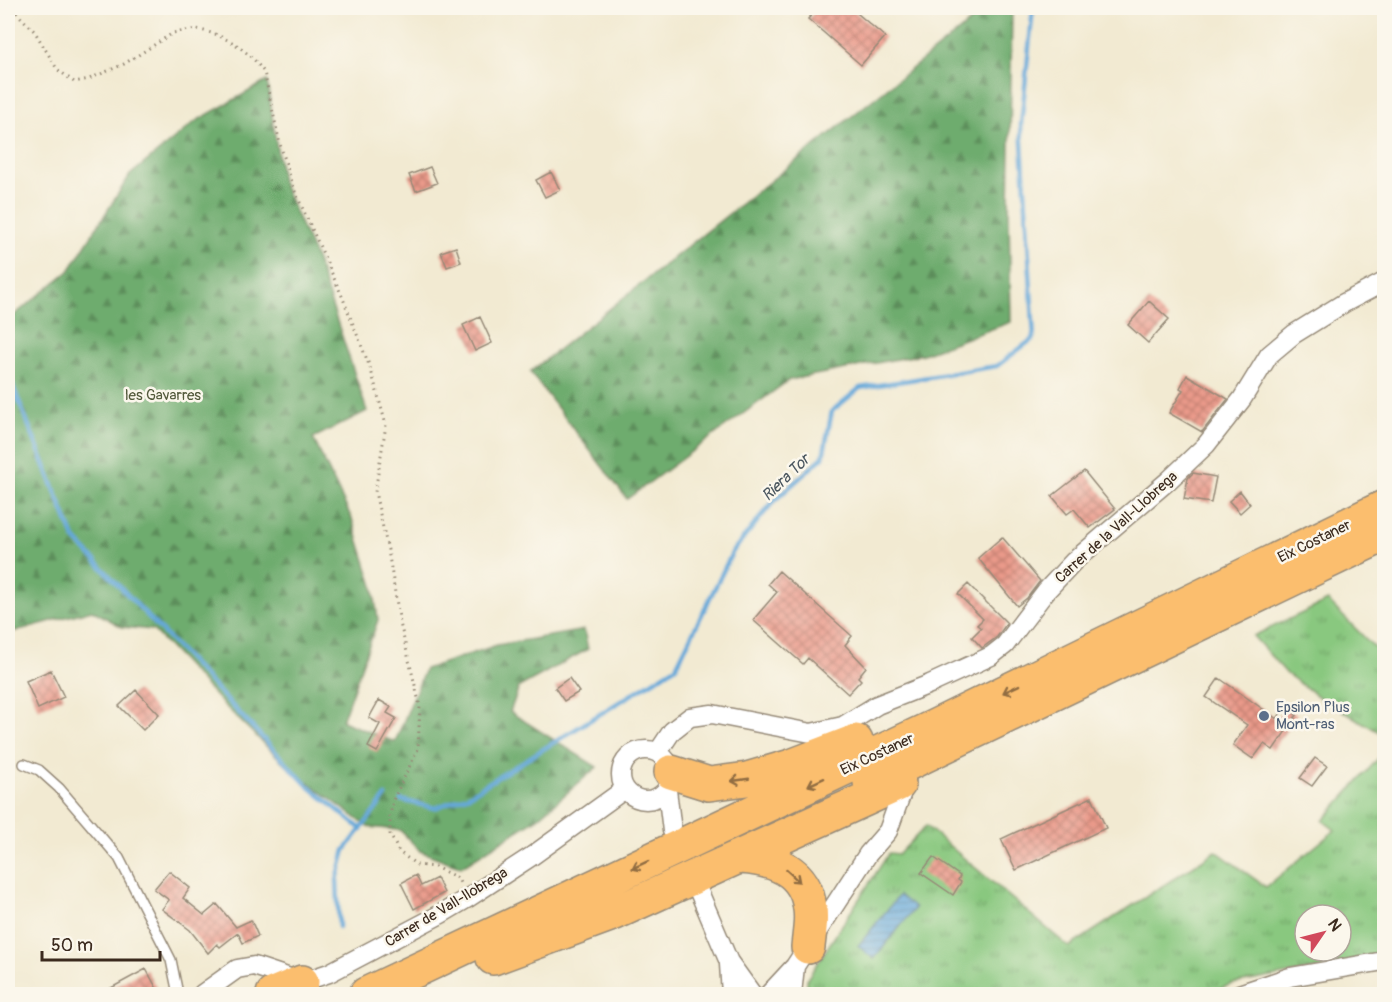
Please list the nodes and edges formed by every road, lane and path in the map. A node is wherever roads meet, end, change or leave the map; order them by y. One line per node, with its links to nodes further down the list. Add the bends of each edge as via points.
1 (12, 8): 14 (path, via 35,32 57,69 74,82 124,64 173,33 197,30 234,43 264,72 294,189 371,370 386,425 375,492 420,706 418,748 393,800 390,834 399,852 417,865 435,867 458,878)
2 (1384, 282): 8 (street, Carrer de la Vall-Llobrega, via 1294,334 1269,355 1242,399 1206,445 1074,561 1005,645 991,656 877,705 843,726 812,733 712,714 690,717 672,731)
3 (1384, 486): 8 (highway, one-way to 8, via 841,747 747,779 709,784)
4 (1384, 507): 24 (highway, Eix Costaner, one-way to 24, via 946,721)
5 (1384, 535): 16 (highway, via 948,746)
6 (1384, 553): 9 (street)
7 (24, 764): 21 (lane, via 39,770 59,788 119,858 171,960)
8 (665, 772): 10 (street, via 640,750 626,758 620,772); 11 (street, via 654,799); 11 (street, via 672,831)
9 (906, 781): 12 (highway); 15 (street, via 888,831 868,854)
10 (625, 789): 11 (street); 14 (street, Carrer de Vall-llobrega)
11 (645, 801)
12 (739, 857): 15 (highway, one-way to 15, via 778,864 800,882 811,910); 16 (highway, via 615,913)
13 (697, 887): 18 (street)
14 (468, 898): 20 (street, Carrer de Vall-llobrega, via 328,973)
15 (802, 956): 28 (street); 29 (street)
16 (493, 958): 25 (highway)
17 (1384, 961): 30 (street, via 1290,977)
18 (729, 962): 26 (street); 27 (street)
19 (254, 966): 20 (street, Carrer de Vall-llobrega); 22 (street, via 237,969); 23 (street, via 267,987)
20 (287, 988)
21 (178, 994)
22 (202, 994)
23 (264, 994)
24 (366, 994)
25 (416, 994)
26 (731, 994)
27 (752, 994)
28 (770, 994)
29 (792, 994)
30 (1239, 994)

